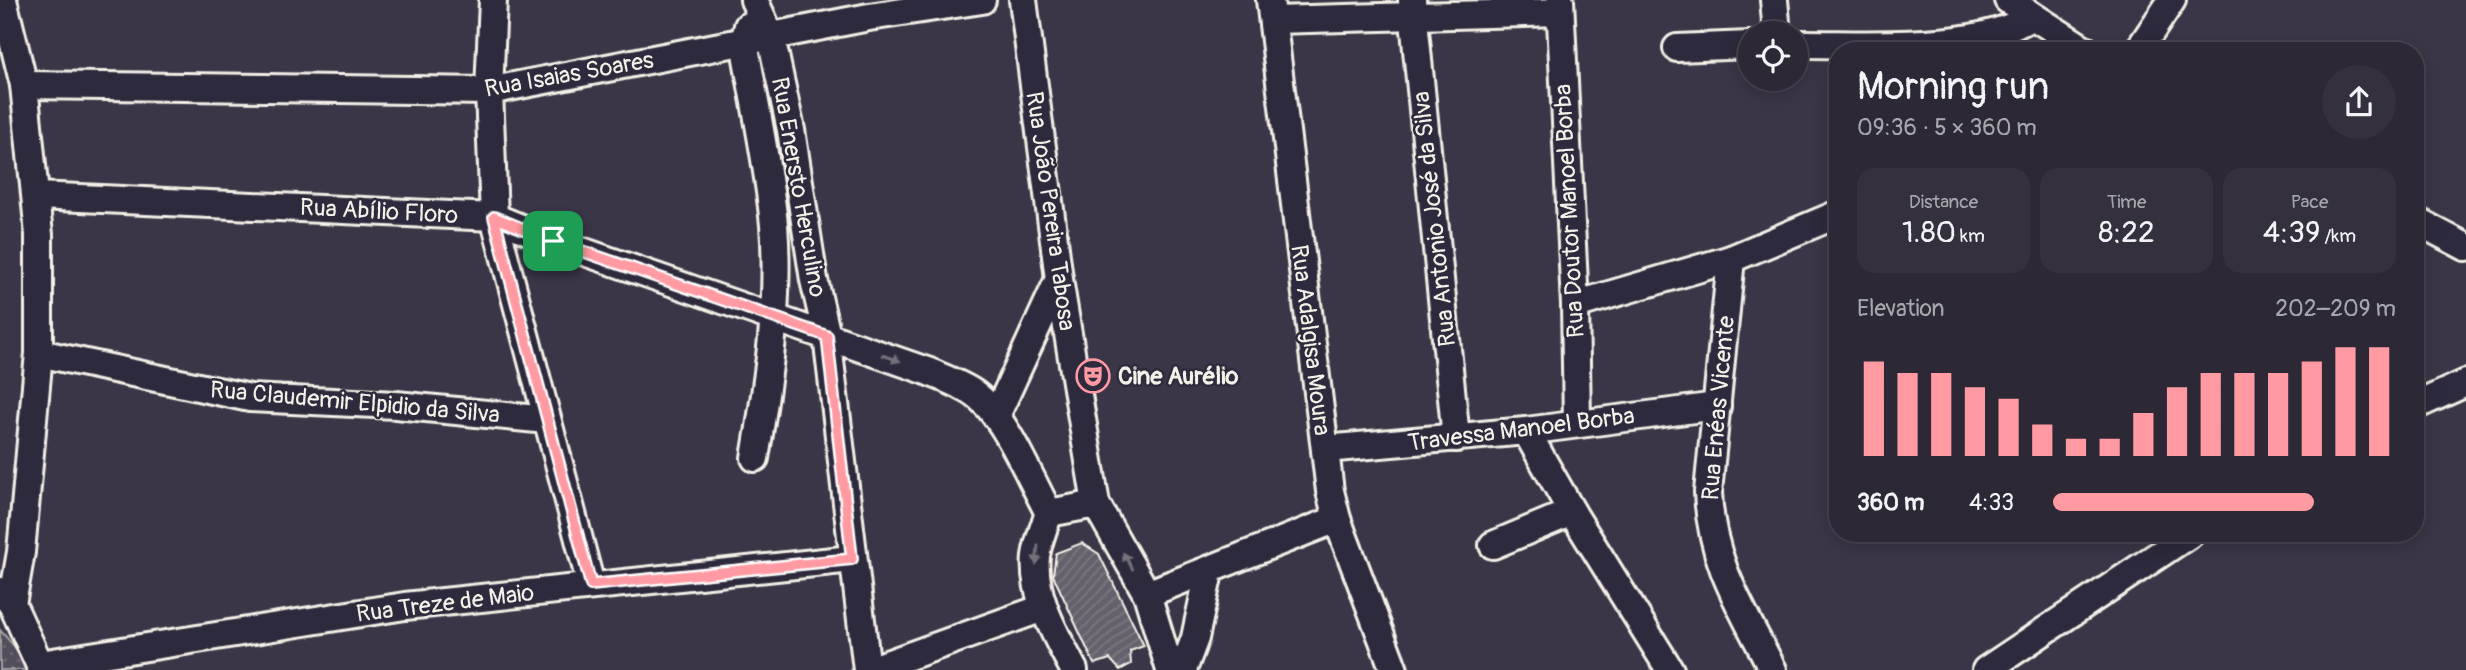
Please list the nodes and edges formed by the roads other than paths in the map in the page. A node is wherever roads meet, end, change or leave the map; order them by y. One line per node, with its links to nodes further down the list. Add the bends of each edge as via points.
1 (3, 0): 23 (street)
2 (494, 0): 24 (street)
3 (754, 0): 14 (street, Rua Enersto Herculino); 15 (street)
4 (982, 0): 14 (street, Rua Isaias Soares)
5 (1023, 0): 31 (street, Rua João Pereira Tabosa)
6 (1774, 0): 13 (street)
7 (2008, 0): 12 (street)
8 (2172, 0): 18 (street)
9 (1560, 6): 10 (street); 32 (street, Rua Doutor Manoel Borba)
10 (1412, 8): 11 (street); 43 (street, Rua Antonio José da Silva)
11 (1272, 10): 44 (street, Rua Adalgisa Moura)
12 (2032, 16): 16 (street, via 2009,30 1983,37); 17 (street)
13 (1776, 21)
14 (771, 37): 15 (street, Rua Isaias Soares); 34 (street, Rua Enersto Herculino)
15 (744, 41): 24 (street, Rua Isaias Soares); 33 (street, via 764,139 774,227)
16 (1914, 42)
17 (2073, 42)
18 (2144, 42)
19 (1829, 43): 20 (street)
20 (1808, 44)
21 (1738, 45): 22 (street)
22 (1677, 48)
23 (24, 85): 24 (street, Rua Isaias Soares); 25 (street)
24 (489, 91): 26 (street)
25 (37, 196): 26 (street, Rua Abílio Floro); 35 (street)
26 (494, 217): 33 (street, Rua Abílio Floro); 40 (street)
27 (1829, 218): 30 (street)
28 (2424, 225): 29 (street)
29 (2466, 247)
30 (1731, 259): 32 (street); 38 (street, Rua Enéas Vicente)
31 (1059, 279): 39 (street); 46 (street, Rua João Pereira Tabosa)
32 (1575, 304): 41 (street, Rua Doutor Manoel Borba)
33 (775, 317): 34 (street, Rua Abílio Floro); 45 (street)
34 (827, 336): 39 (street, Rua Abílio Floro, one-way to 39, via 962,386); 52 (street, Rua Enersto Herculino)
35 (40, 353): 40 (street, Rua Claudemir Elpidio da Silva, via 250,398 396,405); 56 (street, via 21,552)
36 (2466, 383): 37 (street)
37 (2424, 403)
38 (1717, 406): 41 (street, Travessa Manoel Borba); 65 (street, Rua Enéas Vicente, via 1708,492 1713,540 1719,563)
39 (996, 416): 48 (street, Rua Abílio Floro)
40 (547, 420): 54 (street)
41 (1577, 422): 42 (street, Travessa Manoel Borba)
42 (1526, 431): 43 (street, Travessa Manoel Borba); 47 (street)
43 (1457, 438): 44 (street, Travessa Manoel Borba)
44 (1325, 449): 49 (street, Rua Adalgisa Moura)
45 (755, 458)
46 (1096, 504): 48 (street); 55 (street, one-way to 46)
47 (1572, 512): 51 (street); 64 (street)
48 (1049, 513): 57 (street, one-way to 57, via 1036,556)
49 (1337, 519): 53 (street); 63 (street, Rua Adalgisa Moura)
50 (2178, 542): 66 (street)
51 (1493, 545)
52 (852, 559): 54 (street, Rua Treze de Maio); 59 (street, Rua Enersto Herculino)
53 (1209, 572): 55 (street); 62 (street)
54 (591, 585): 58 (street, Rua Treze de Maio, via 405,606)
55 (1147, 594): 61 (street)
56 (6, 597): 58 (street)
57 (1044, 608): 59 (street); 60 (street)
58 (41, 667)
59 (869, 670)
60 (1074, 670)
61 (1170, 670)
62 (1183, 670)
63 (1394, 670)
64 (1670, 670)
65 (1773, 670)
66 (1986, 670)

